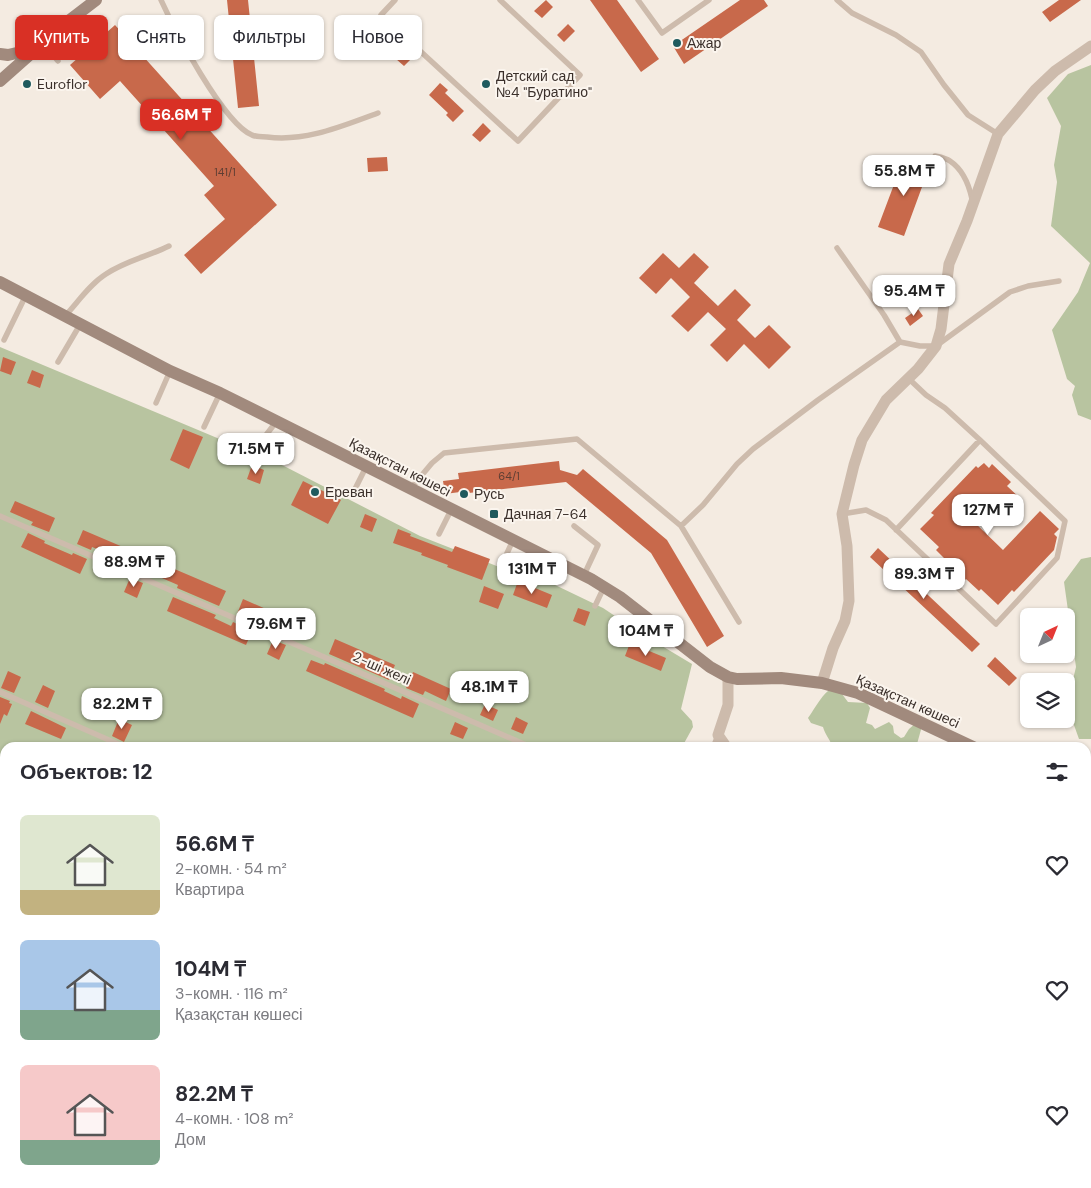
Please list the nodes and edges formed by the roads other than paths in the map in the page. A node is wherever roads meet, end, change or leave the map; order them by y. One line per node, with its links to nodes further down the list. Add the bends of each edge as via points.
1 (82, 0): 9 (street)
2 (96, 0): 10 (street)
3 (161, 0): 16 (lane, via 178,36 223,107 240,128 252,136 300,137)
4 (395, 0): 5 (lane, via 381,15 518,141 580,75)
5 (500, 0)
6 (638, 0): 7 (lane, via 662,33)
7 (709, 0)
8 (837, 0): 17 (lane, via 852,13 921,52 968,115)
9 (70, 15)
10 (76, 15)
11 (1091, 46): 17 (street, via 1055,71)
12 (15, 53): 13 (street)
13 (0, 54)
14 (24, 60): 15 (street)
15 (0, 81)
16 (378, 113)
17 (998, 134): 19 (street)
18 (935, 156): 19 (lane, via 949,160 961,172 970,187)
19 (973, 203): 29 (street, via 949,264)
20 (169, 246): 25 (lane, via 106,274)
21 (837, 248): 28 (lane)
22 (1059, 281): 29 (lane, via 1010,292)
23 (0, 282): 24 (street, Қазақстан көшесі)
24 (26, 295): 25 (street, Қазақстан көшесі); 27 (lane)
25 (65, 316): 26 (street, Қазақстан көшесі)
26 (80, 323): 30 (lane); 31 (street, Қазақстан көшесі)
27 (4, 340)
28 (900, 342): 29 (lane); 46 (lane, via 753,449)
29 (936, 346): 32 (street)
30 (58, 362)
31 (170, 370): 33 (street, Қазақстан көшесі); 34 (lane)
32 (908, 378): 37 (lane); 43 (street, via 886,400 862,440)
33 (220, 394): 35 (street, Қазақстан көшесі); 36 (lane)
34 (156, 403)
35 (276, 422): 38 (lane, via 263,439); 39 (street, Қазақстан көшесі)
36 (204, 427)
37 (980, 440): 47 (lane); 47 (lane, via 1065,521 1057,558 996,624)
38 (250, 445)
39 (366, 467): 40 (street, Қазақстан көшесі); 41 (lane)
40 (410, 489): 42 (street, Қазақстан көшесі); 46 (lane, via 444,452 577,439)
41 (353, 494)
42 (451, 510): 48 (lane); 49 (street, Қазақстан көшесі)
43 (842, 514): 47 (lane, via 866,510 886,520); 58 (street, via 849,602)
44 (0, 516): 62 (lane, 2-ші желі)
45 (574, 526): 53 (lane, via 598,545)
46 (681, 526): 56 (lane)
47 (896, 530)
48 (439, 534)
49 (512, 540): 50 (street, Қазақстан көшесі); 51 (lane)
50 (531, 549): 52 (lane); 53 (street, Қазақстан көшесі)
51 (503, 562)
52 (521, 571)
53 (584, 575): 54 (street, Қазақстан көшесі)
54 (604, 587): 55 (lane); 57 (street, Қазақстан көшесі)
55 (595, 606)
56 (739, 622)
57 (728, 677): 58 (street, Қазақстан көшесі); 60 (street, via 728,704)
58 (822, 682): 65 (street, Қазақстан көшесі, via 858,694)
59 (0, 692): 61 (lane)
60 (718, 735): 63 (lane); 64 (street)
61 (113, 742)
62 (519, 742)
63 (715, 742)
64 (723, 742)
65 (963, 742)

